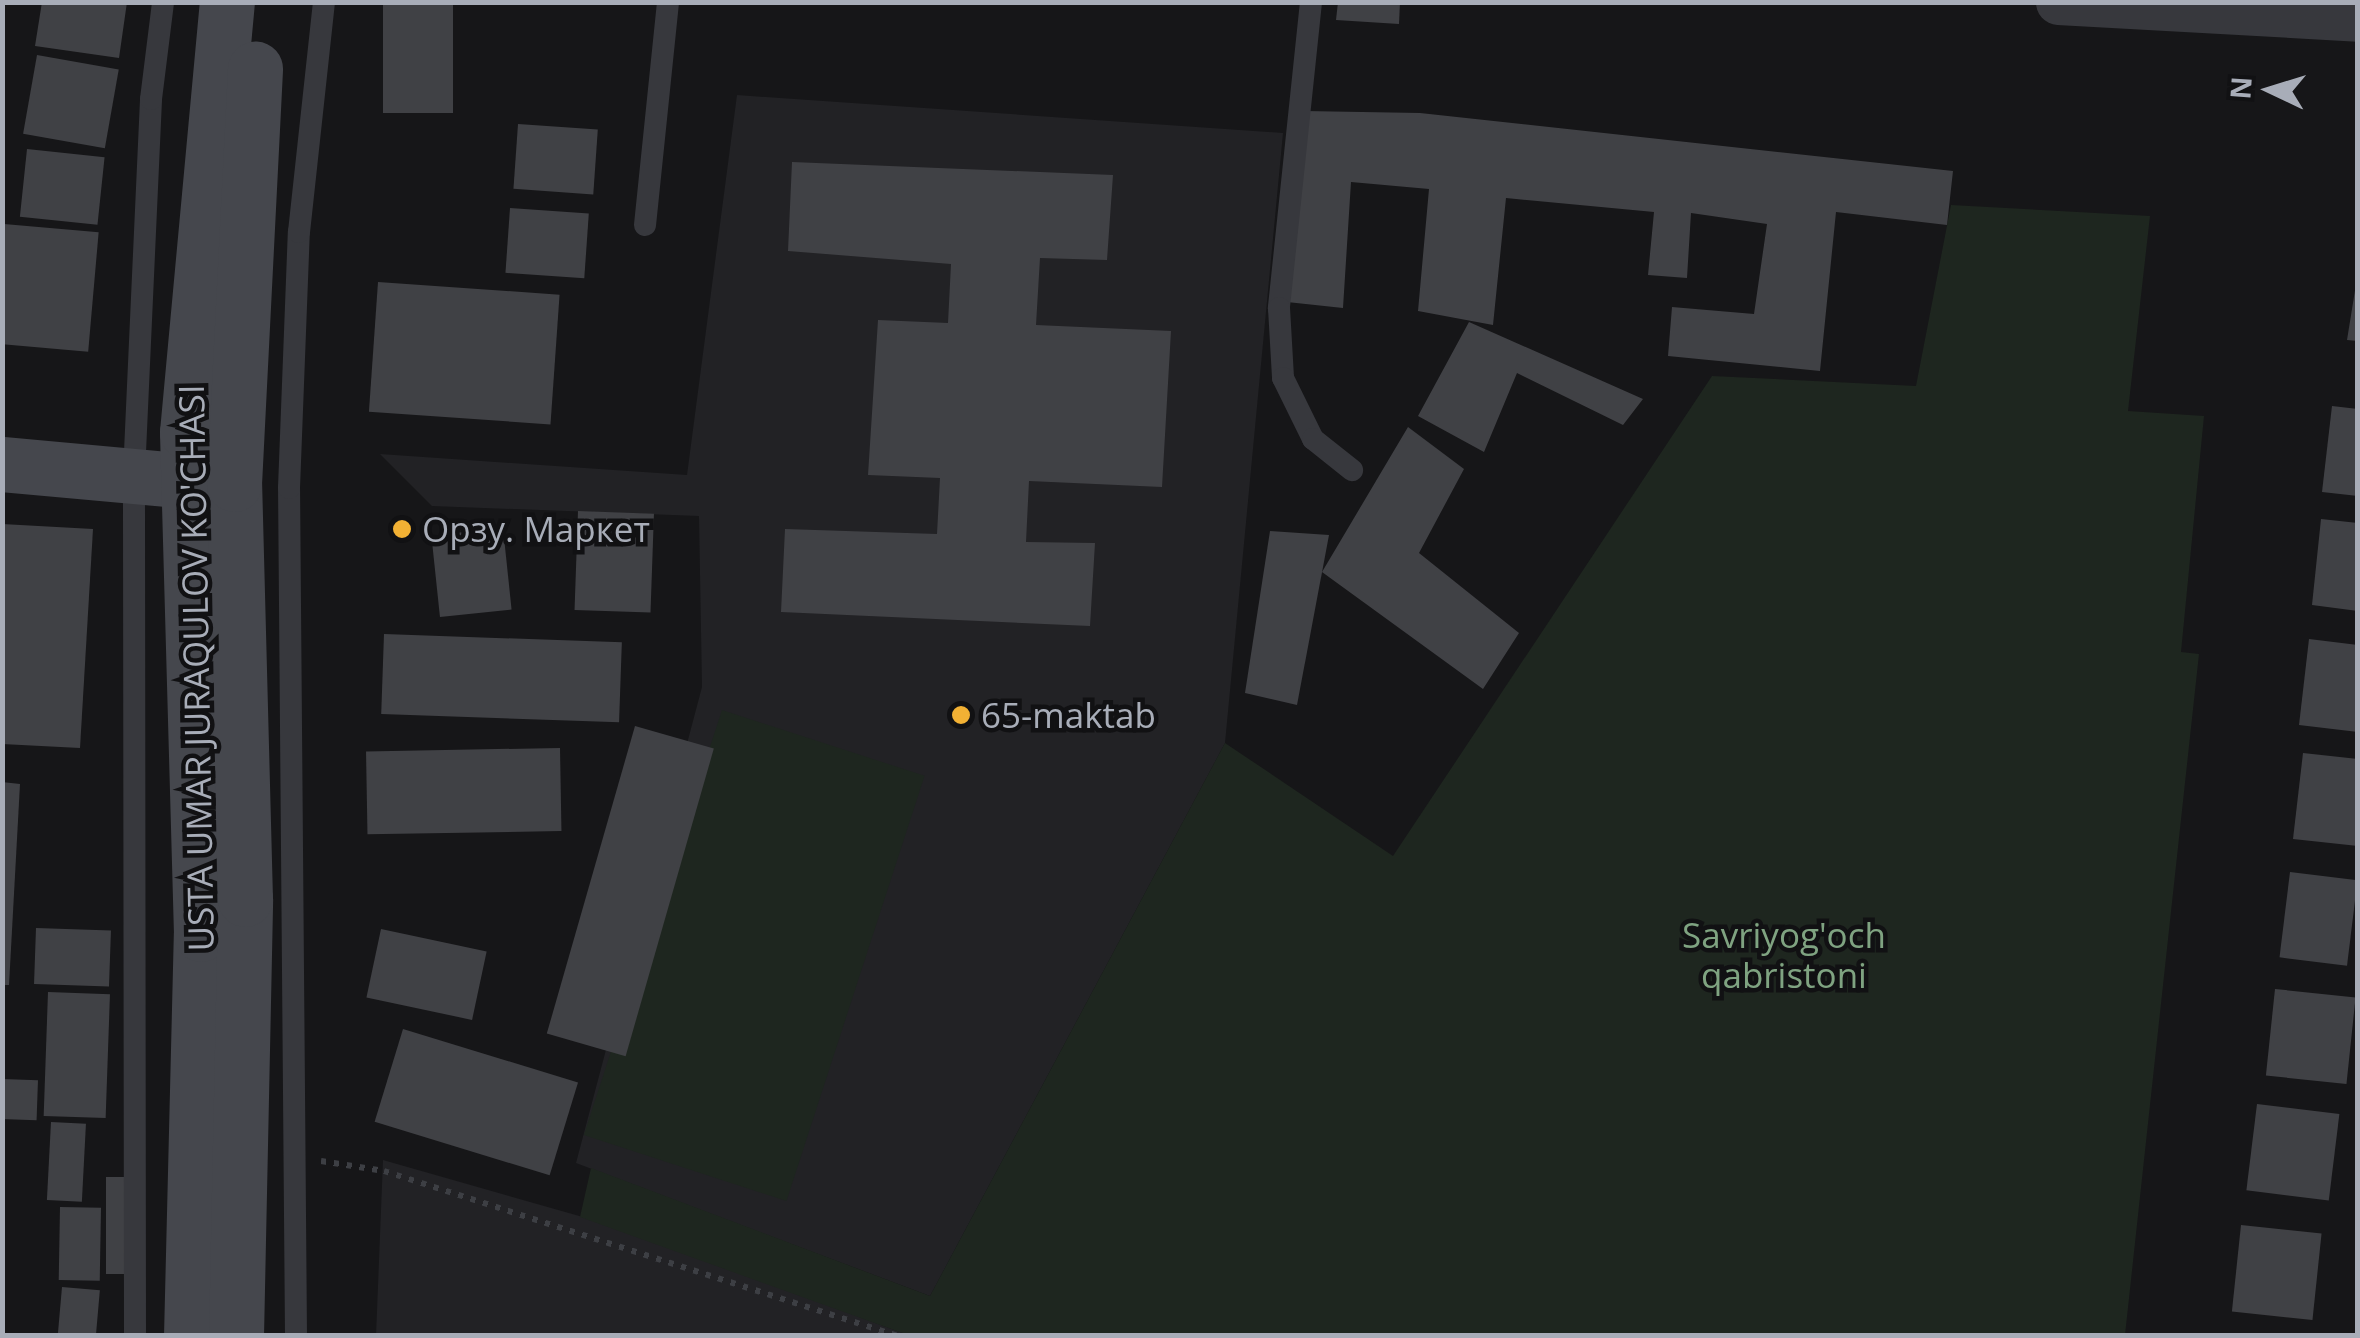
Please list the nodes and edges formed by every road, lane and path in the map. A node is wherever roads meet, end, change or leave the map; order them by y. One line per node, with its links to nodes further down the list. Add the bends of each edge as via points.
1 (163, 2): 12 (lane, via 151,99)
2 (227, 2): 13 (main road, USTA UMAR JURAQULOV KO'CHASI, via 192,374)
3 (264, 2): 13 (main road, USTA UMAR JURAQULOV KO'CHASI, via 240,282)
4 (324, 2): 13 (lane, via 299,232)
5 (668, 2): 9 (lane)
6 (1311, 2): 11 (lane, via 1279,308 1283,378 1313,439)
7 (2083, 4): 8 (street)
8 (2358, 18)
9 (645, 225)
10 (2, 464): 12 (main road)
11 (1352, 470)
12 (134, 474): 13 (main road); 15 (lane)
13 (247, 485): 14 (lane); 16 (main road, USTA UMAR JURAQULOV KO'CHASI, via 201,934); 17 (main road, USTA UMAR JURAQULOV KO'CHASI)
14 (295, 1157): 18 (lane); 19 (path, via 384,1171)
15 (135, 1336)
16 (192, 1336)
17 (236, 1336)
18 (296, 1336)
19 (898, 1336)

